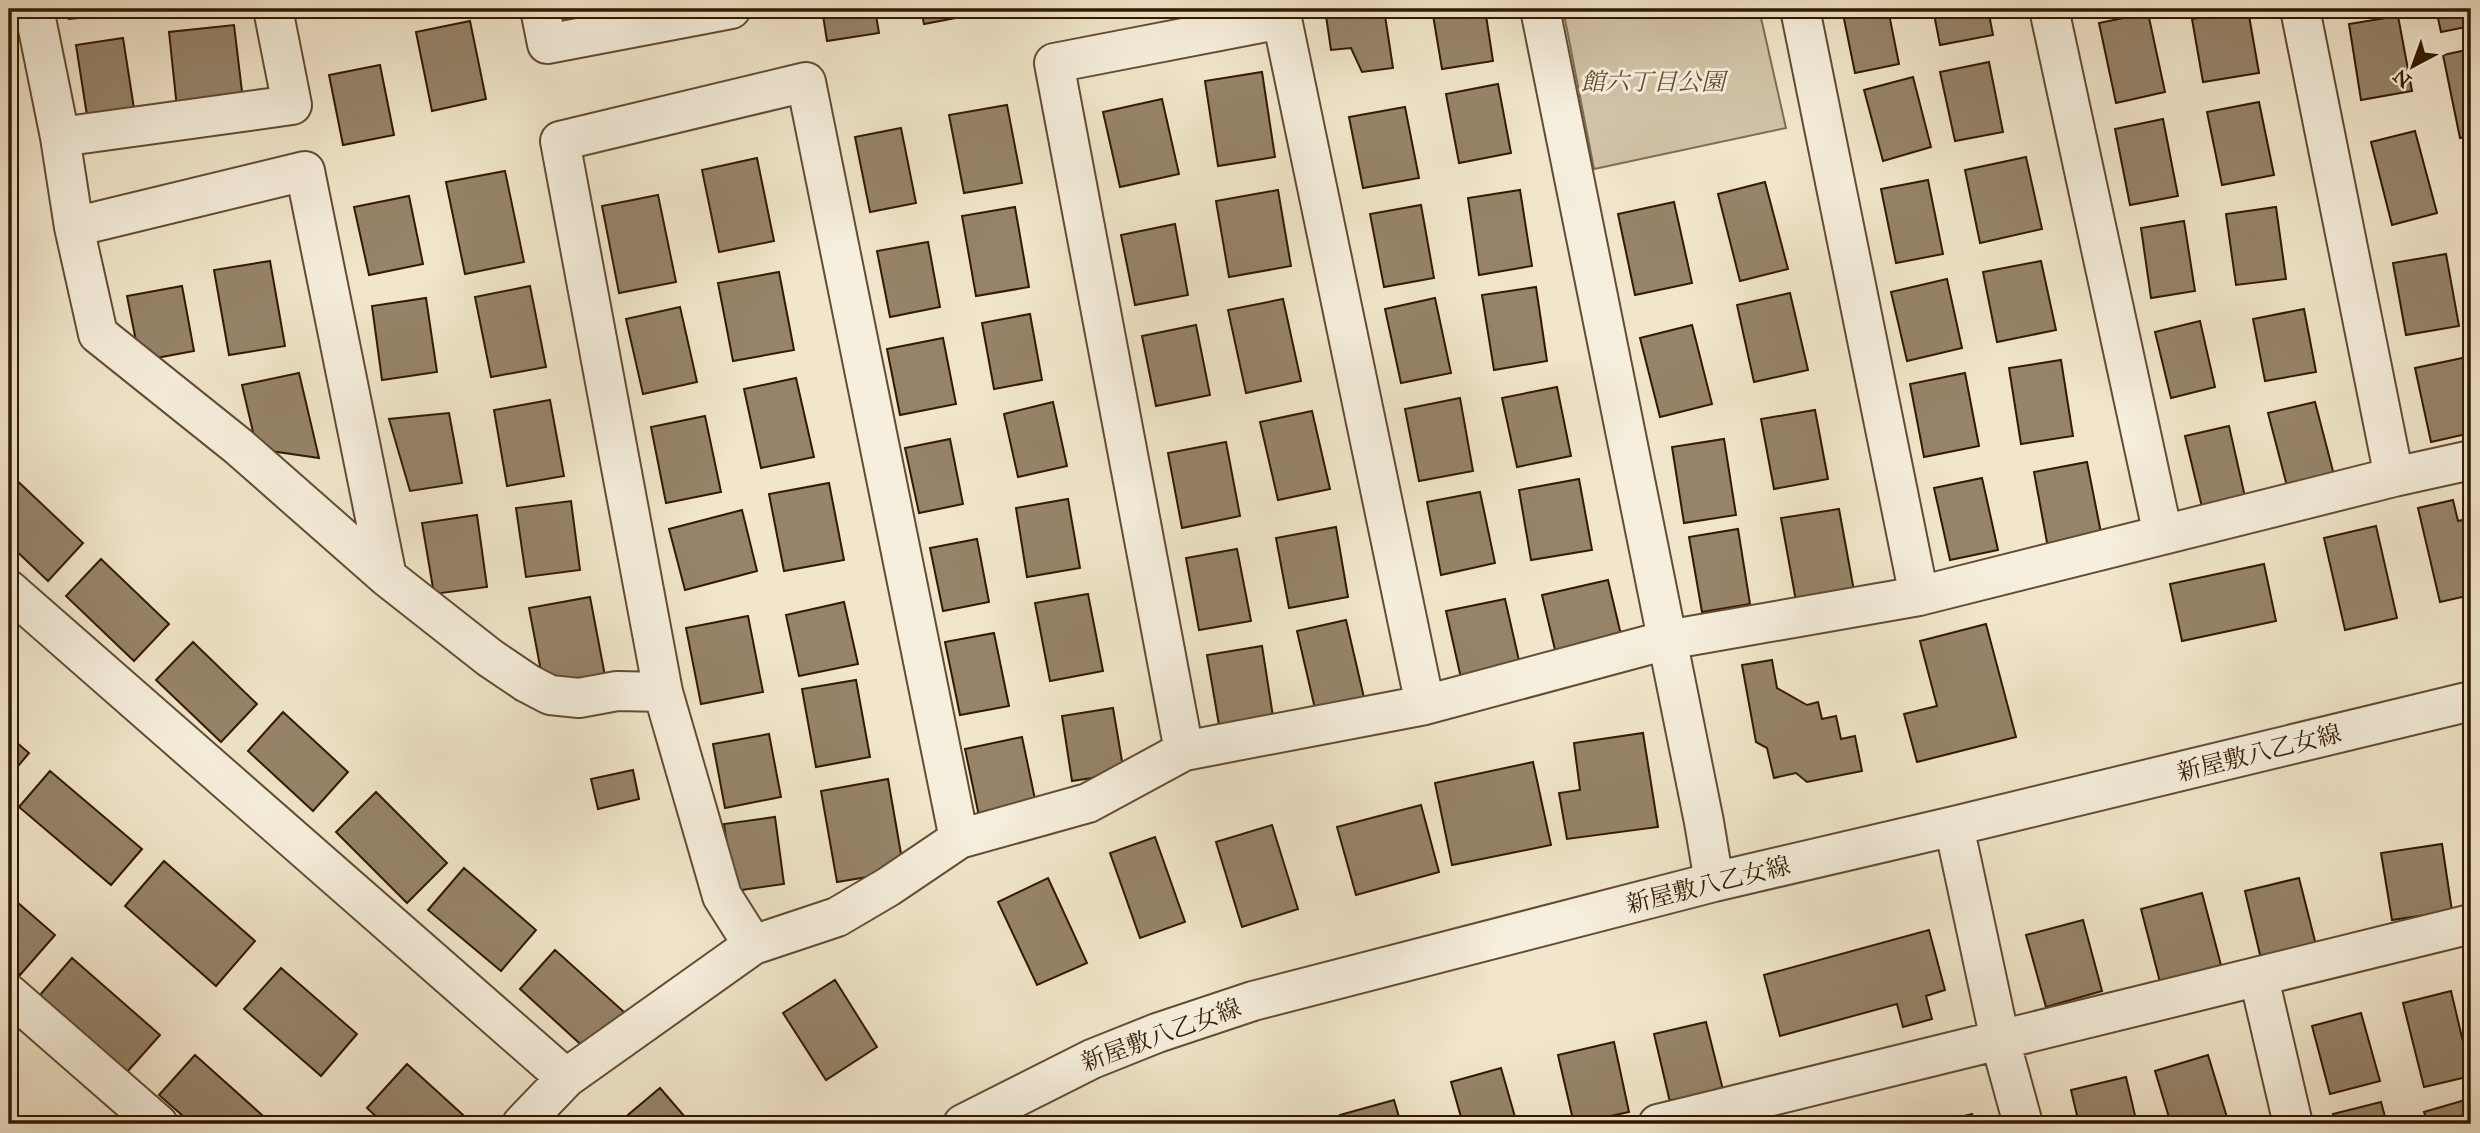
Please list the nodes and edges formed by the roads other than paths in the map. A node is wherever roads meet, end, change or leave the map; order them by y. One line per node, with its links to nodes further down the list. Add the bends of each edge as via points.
1 (34, 9): 9 (street)
2 (273, 9): 9 (street, via 292,105)
3 (540, 9): 4 (street, via 547,44)
4 (731, 9)
5 (1540, 9): 17 (street)
6 (1800, 9): 16 (street)
7 (2049, 9): 13 (street)
8 (2300, 9): 12 (street)
9 (61, 136): 10 (street)
10 (74, 227): 14 (street, via 98,334 238,446); 14 (street, via 305,171)
11 (2471, 460): 12 (street)
12 (2393, 477): 13 (street)
13 (2163, 535): 16 (street)
14 (387, 577): 18 (street, via 490,658 550,695 579,698 617,691)
15 (9, 590): 30 (street)
16 (1919, 596): 17 (street)
17 (1667, 640): 20 (street); 24 (street)
18 (663, 692): 23 (street, via 560,141 806,82); 26 (street, via 722,896)
19 (2471, 701): 22 (street, 新屋敷八乙女線)
20 (1426, 705): 21 (street); 21 (street, via 1282,19 1268,21 1054,63)
21 (1184, 751): 23 (street, via 1088,803)
22 (1954, 826): 24 (street, 新屋敷八乙女線); 29 (street)
23 (959, 839): 26 (street, via 837,917)
24 (1714, 882): 34 (street, 新屋敷八乙女線, via 1253,1001 1092,1059)
25 (2471, 924): 27 (street)
26 (753, 945): 30 (street)
27 (2259, 978): 29 (street); 37 (street)
28 (9, 993): 32 (street)
29 (2000, 1040): 31 (street); 36 (street)
30 (566, 1078): 33 (street)
31 (1779, 1109): 35 (street)
32 (158, 1124)
33 (522, 1124)
34 (962, 1124)
35 (1658, 1124)
36 (2023, 1124)
37 (2293, 1124)

